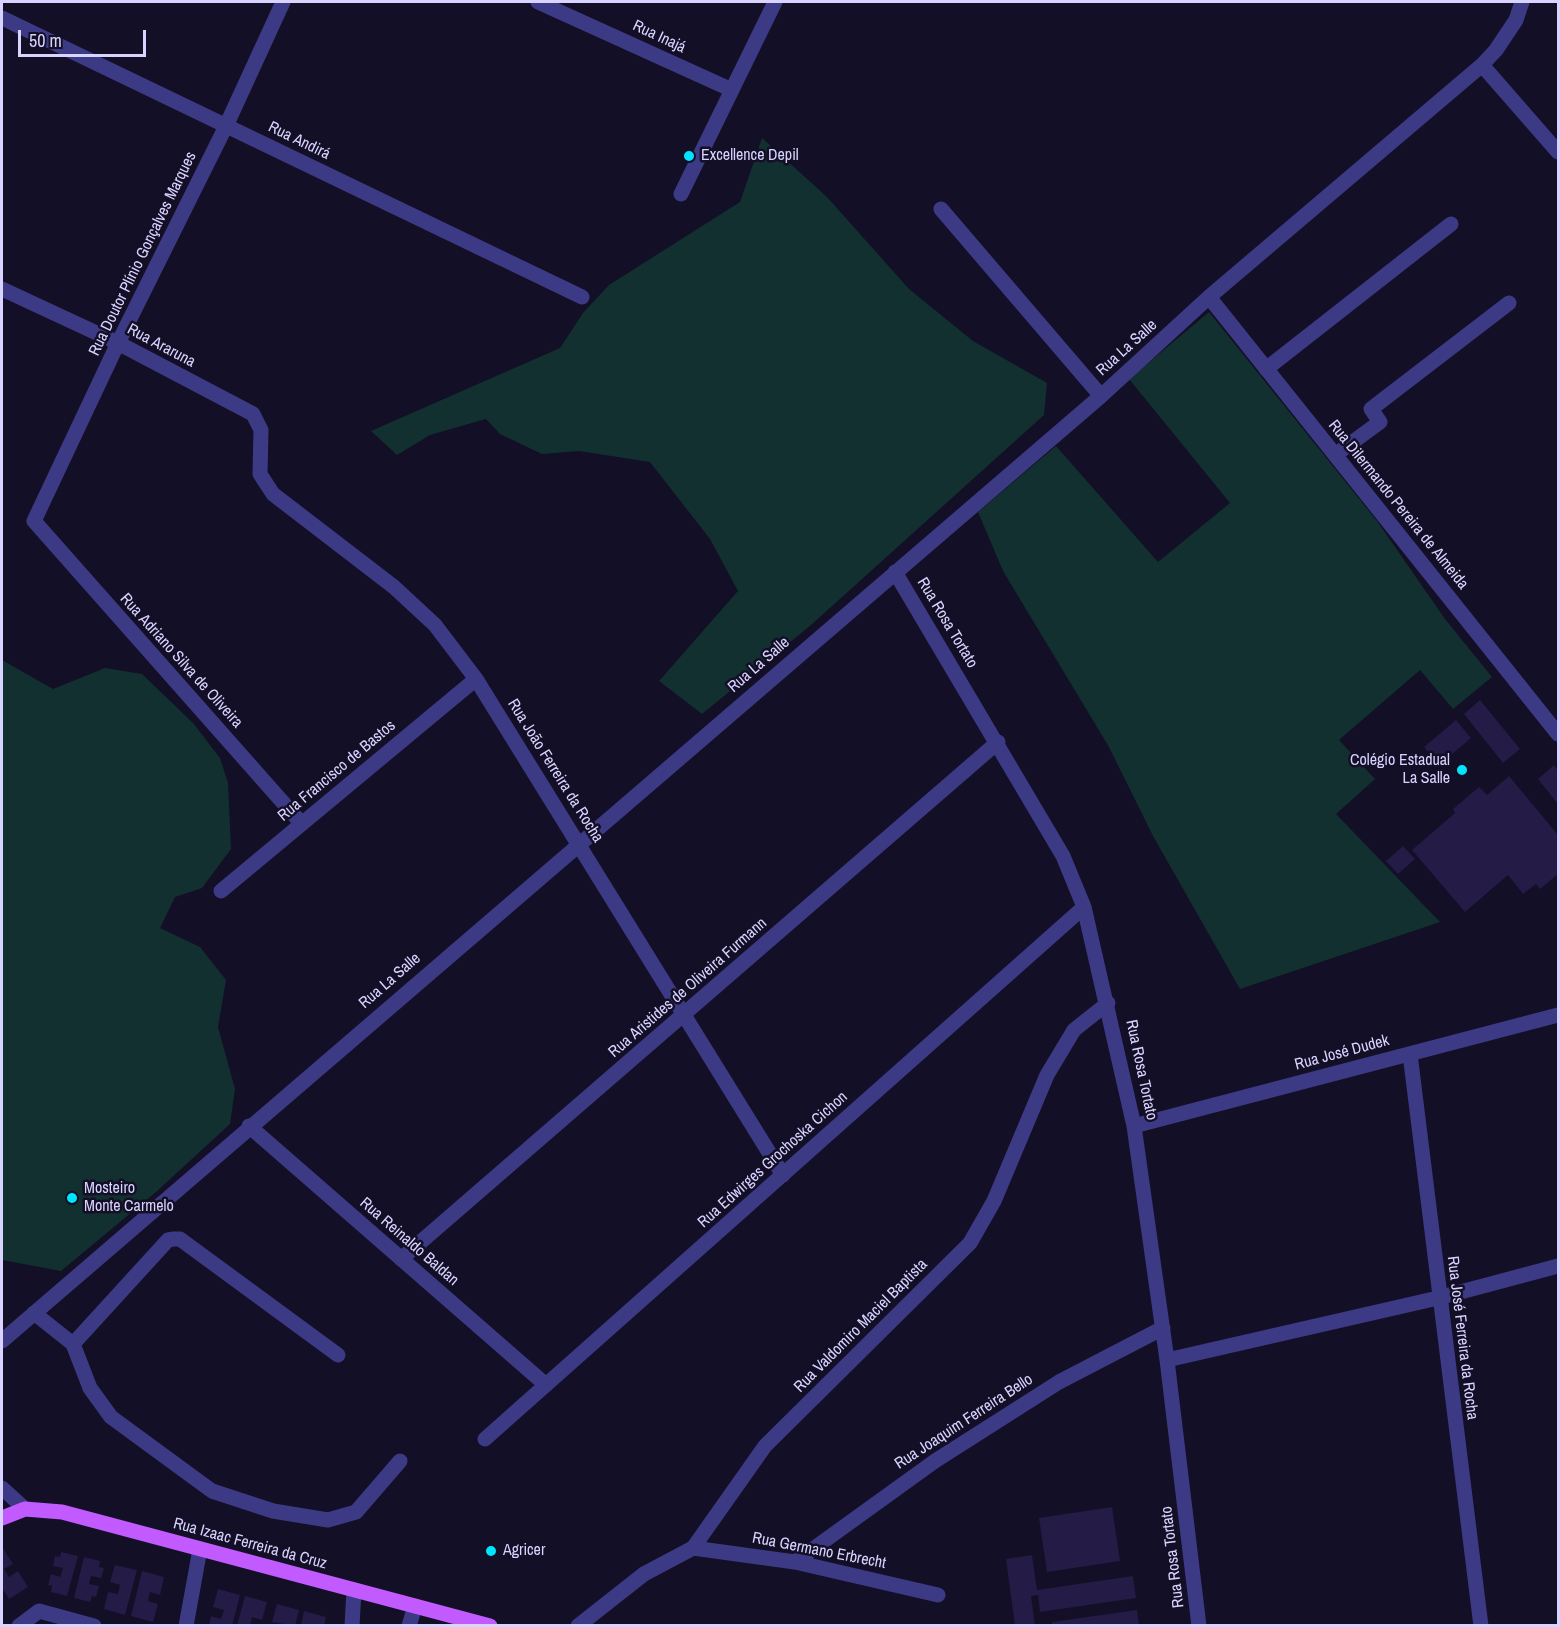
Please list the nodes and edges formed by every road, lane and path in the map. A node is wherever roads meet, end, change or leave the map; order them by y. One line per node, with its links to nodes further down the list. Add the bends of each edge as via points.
1 (283, 2): 8 (street, Rua Doutor Plínio Gonçalves Marques)
2 (538, 2): 7 (street, Rua Inajá)
3 (775, 2): 7 (street)
4 (1522, 2): 6 (street, Rua La Salle, via 1516,20)
5 (2, 18): 8 (street, Rua Andirá)
6 (1482, 65): 9 (street); 15 (street, Rua La Salle)
7 (732, 90): 10 (street)
8 (226, 126): 14 (street, Rua Andirá); 17 (street, Rua Doutor Plínio Gonçalves Marques)
9 (1558, 152)
10 (681, 194)
11 (941, 209): 19 (street)
12 (1451, 224): 18 (street)
13 (2, 289): 17 (street, Rua Araruna)
14 (582, 297)
15 (1209, 297): 18 (street, Rua Dilermando Pereira de Almeida); 19 (street, Rua La Salle)
16 (1509, 303): 21 (street, via 1371,409 1380,422)
17 (118, 343): 20 (street, Rua Araruna, via 253,414); 22 (street, Rua Doutor Plínio Gonçalves Marques)
18 (1266, 369): 21 (street, Rua Dilermando Pereira de Almeida)
19 (1101, 396): 23 (street, Rua La Salle)
20 (261, 430): 24 (street, Rua João Ferreira da Rocha, via 260,474 273,494 394,587 435,625)
21 (1335, 455): 25 (street, Rua Dilermando Pereira de Almeida)
22 (34, 521): 27 (street, Rua Adriano Silva de Oliveira)
23 (895, 572): 26 (street, Rua Rosa Tortato); 28 (street, Rua La Salle)
24 (476, 679): 27 (street, Rua Francisco de Bastos); 28 (street, Rua João Ferreira da Rocha)
25 (1558, 734)
26 (998, 742): 30 (street, Rua Rosa Tortato, via 1063,856); 32 (street, Rua Aristides de Oliveira Furmann)
27 (302, 824): 29 (street, Rua Francisco de Bastos)
28 (579, 843): 32 (street, Rua João Ferreira da Rocha); 35 (street, Rua La Salle)
29 (221, 891)
30 (1084, 907): 31 (street, Rua Rosa Tortato); 37 (street, Rua Edwirges Grochoska Cichon)
31 (1108, 1002): 36 (street, Rua Rosa Tortato); 53 (street, Rua Valdomiro Maciel Baptista, via 1074,1030 1047,1075 994,1201 970,1243 765,1446)
32 (685, 1015): 37 (street, Rua João Ferreira da Rocha); 38 (street, Rua Aristides de Oliveira Furmann)
33 (1558, 1016): 34 (street, Rua José Dudek)
34 (1410, 1054): 36 (street, Rua José Dudek); 40 (street, Rua José Ferreira da Rocha)
35 (249, 1126): 38 (street, Rua Reinaldo Baldan); 41 (street, Rua La Salle)
36 (1134, 1126): 42 (street, Rua Rosa Tortato)
37 (783, 1175): 47 (street, Rua Edwirges Grochoska Cichon)
38 (401, 1259): 47 (street, Rua Reinaldo Baldan)
39 (1558, 1266): 40 (street)
40 (1438, 1298): 46 (street); 67 (street, Rua José Ferreira da Rocha)
41 (34, 1313): 43 (street, Rua La Salle); 44 (street)
42 (1163, 1328): 46 (street, Rua Rosa Tortato); 55 (street, Rua Joaquim Ferreira Bello, via 1049,1388 935,1461)
43 (2, 1341)
44 (73, 1344): 45 (street, via 168,1240 180,1239); 49 (street, via 90,1388 111,1418 212,1491 273,1511 328,1520 356,1512)
45 (338, 1355)
46 (1167, 1360): 66 (street, Rua Rosa Tortato)
47 (546, 1385): 48 (street, Rua Edwirges Grochoska Cichon)
48 (485, 1439)
49 (400, 1461)
50 (2, 1488): 51 (street)
51 (25, 1509): 52 (main road, Rua Izaac Ferreira da Cruz); 54 (main road, Rua Izaac Ferreira da Cruz, via 62,1512)
52 (2, 1518)
53 (693, 1548): 55 (street, Rua Germano Erbrecht); 65 (street, Rua Valdomiro Maciel Baptista, via 644,1574)
54 (200, 1549): 56 (main road, Rua Izaac Ferreira da Cruz); 61 (street)
55 (795, 1562): 57 (street, Rua Germano Erbrecht)
56 (354, 1590): 58 (main road, Rua Izaac Ferreira da Cruz); 62 (street)
57 (938, 1595)
58 (415, 1606): 63 (street); 64 (main road, Rua Izaac Ferreira da Cruz)
59 (19, 1626): 60 (street, via 39,1611)
60 (94, 1626)
61 (186, 1626)
62 (352, 1626)
63 (409, 1626)
64 (490, 1626)
65 (578, 1626)
66 (1199, 1626)
67 (1481, 1626)

